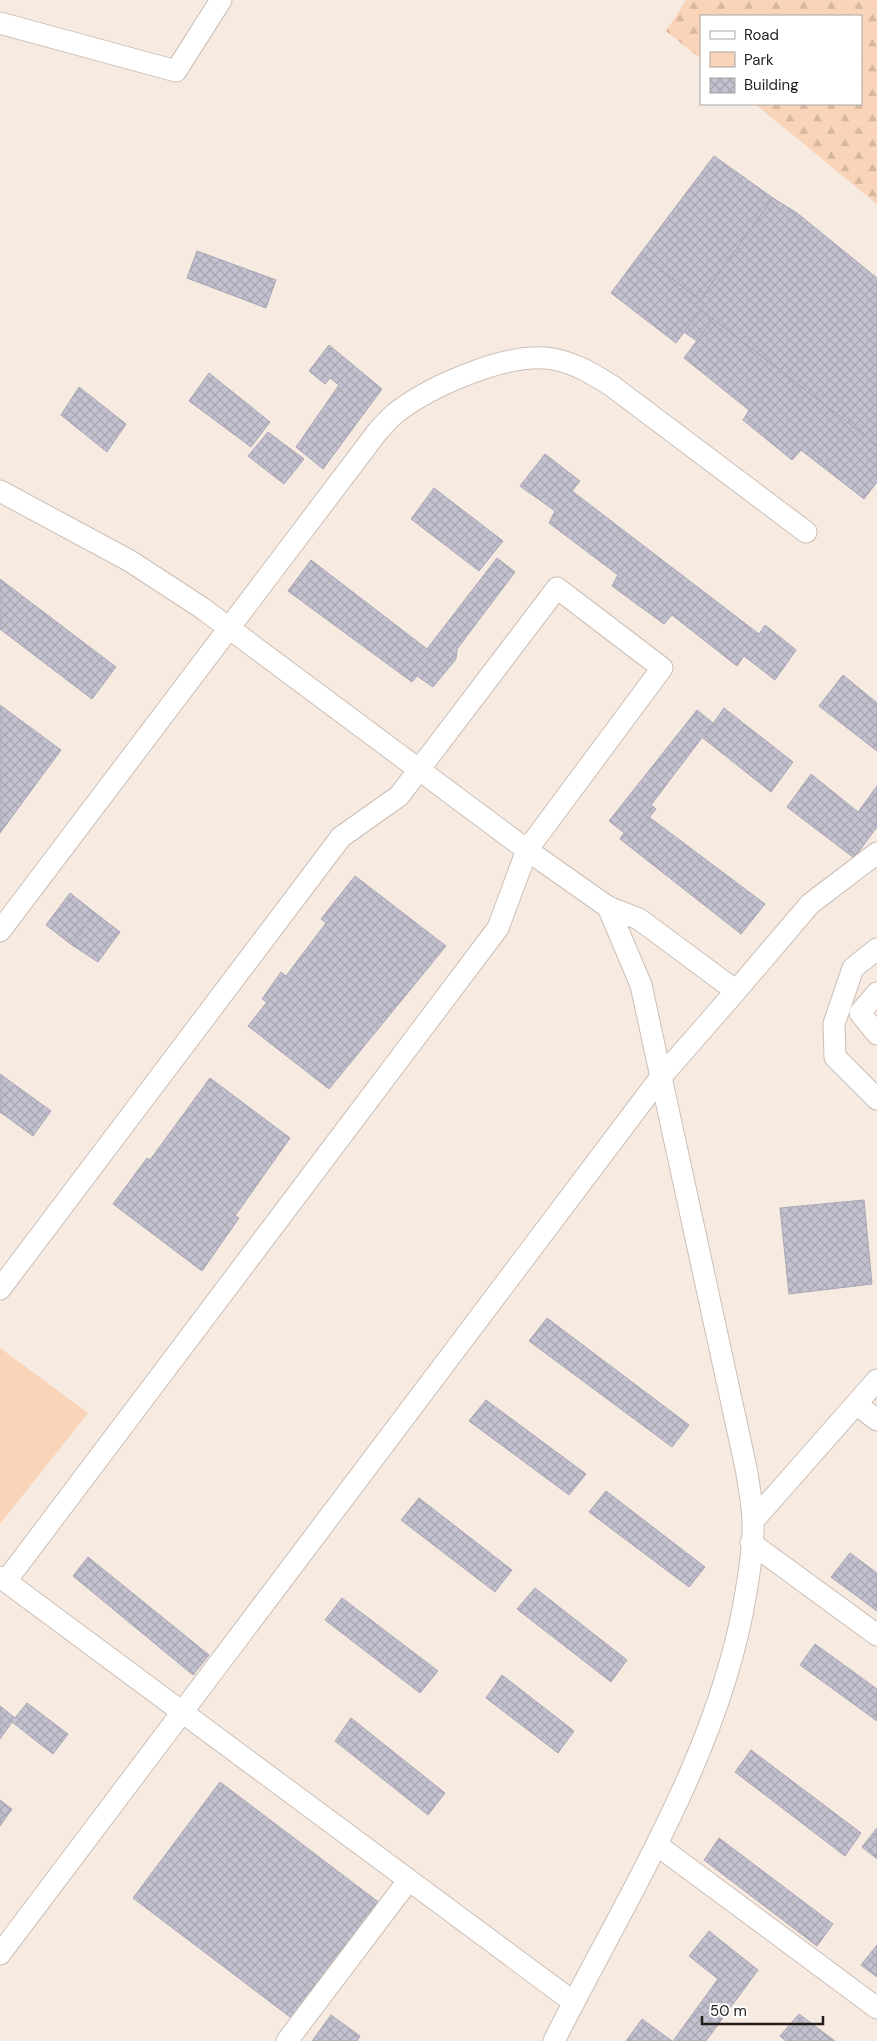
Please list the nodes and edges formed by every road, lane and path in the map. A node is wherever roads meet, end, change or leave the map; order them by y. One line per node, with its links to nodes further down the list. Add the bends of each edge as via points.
1 (220, 0): 2 (street, via 176,72)
2 (0, 23)
3 (0, 491): 5 (street, via 130,561)
4 (806, 532): 5 (street, via 612,386 578,366 551,359 526,360 484,368 431,390 395,414 378,431)
5 (228, 627): 6 (street); 10 (street)
6 (419, 768): 7 (street); 7 (street, via 557,588 655,662 662,668); 17 (street, via 399,796 341,837)
7 (527, 850): 9 (street); 23 (street, via 498,928)
8 (877, 852): 12 (street, via 810,904)
9 (608, 907): 12 (street, via 638,919); 15 (street, via 641,985)
10 (0, 931)
11 (877, 949): 16 (street, via 853,968 834,1024 835,1056)
12 (736, 991): 15 (street)
13 (877, 993): 14 (street, via 860,1013)
14 (877, 1034)
15 (660, 1078): 21 (street, via 734,1404); 25 (street)
16 (877, 1100)
17 (0, 1289)
18 (877, 1380): 19 (street)
19 (856, 1404): 20 (street); 21 (street)
20 (877, 1420)
21 (753, 1521): 22 (street)
22 (752, 1543): 24 (street); 26 (street, via 742,1617 715,1712)
23 (3, 1579): 25 (street)
24 (877, 1635)
25 (182, 1712): 27 (street); 28 (street)
26 (657, 1845): 29 (street); 30 (street)
27 (408, 1881): 29 (street); 32 (street)
28 (0, 1954)
29 (572, 2001): 31 (street)
30 (877, 2008)
31 (563, 2037)
32 (287, 2041)

